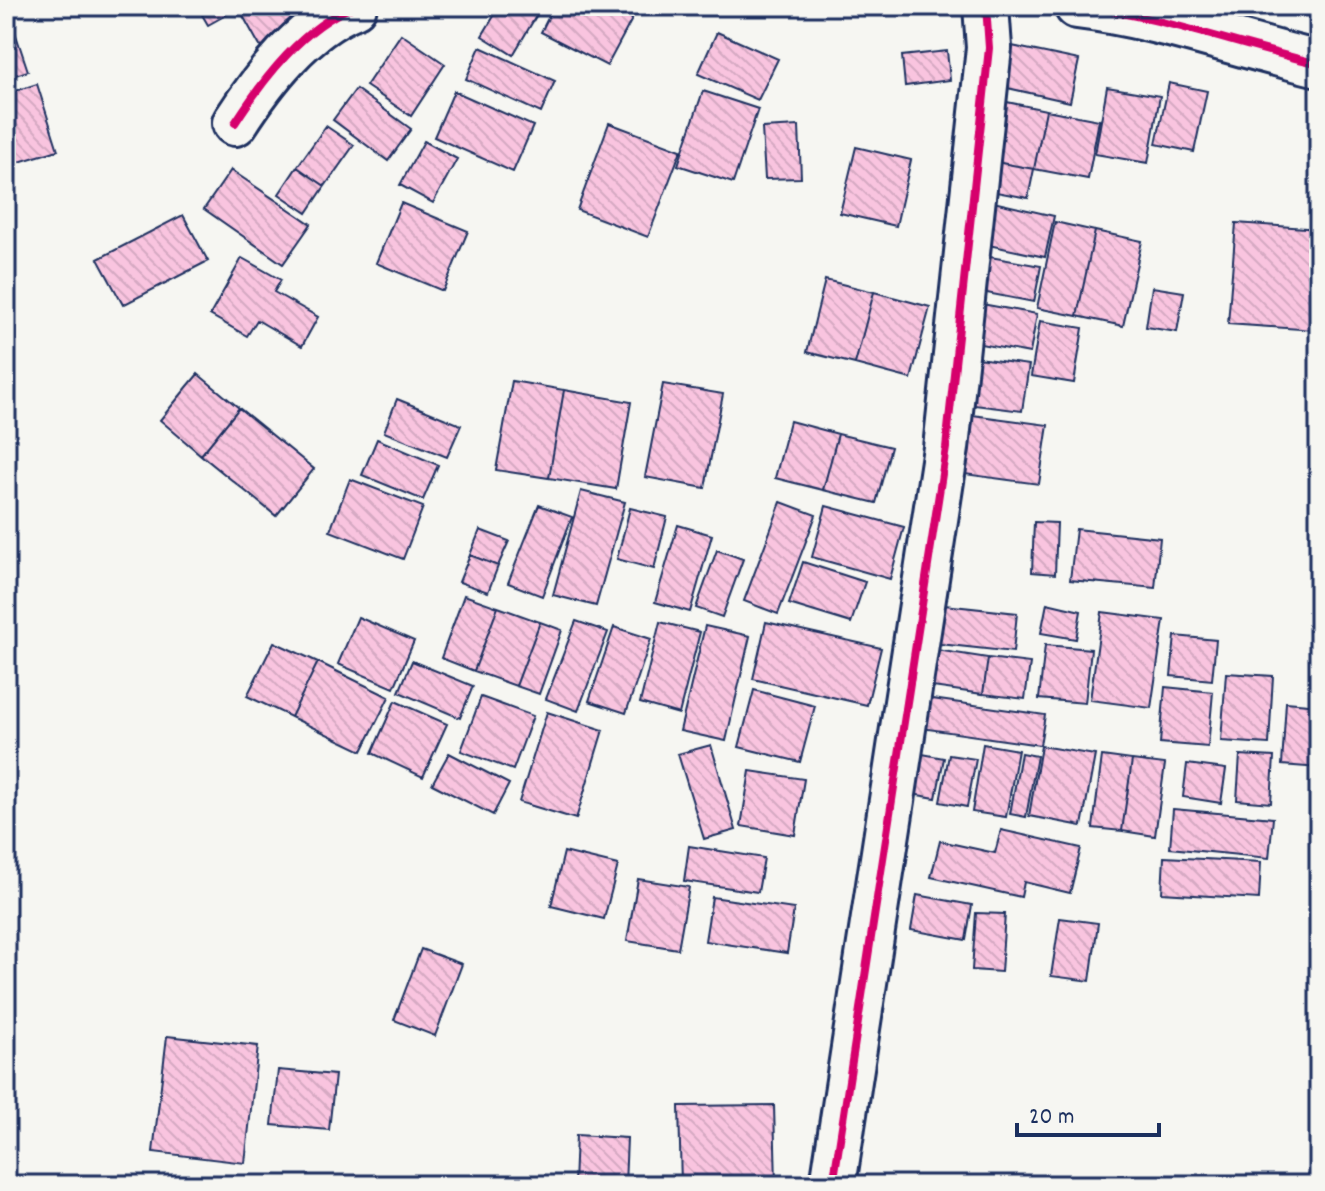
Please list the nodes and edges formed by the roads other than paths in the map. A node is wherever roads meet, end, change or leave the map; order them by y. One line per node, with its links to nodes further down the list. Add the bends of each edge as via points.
1 (354, 6): 5 (street, via 298,44 264,79)
2 (986, 6): 6 (street, via 989,48 946,448)
3 (1077, 6): 4 (street, via 1179,25)
4 (1319, 64)
5 (235, 123)
6 (833, 1185)

